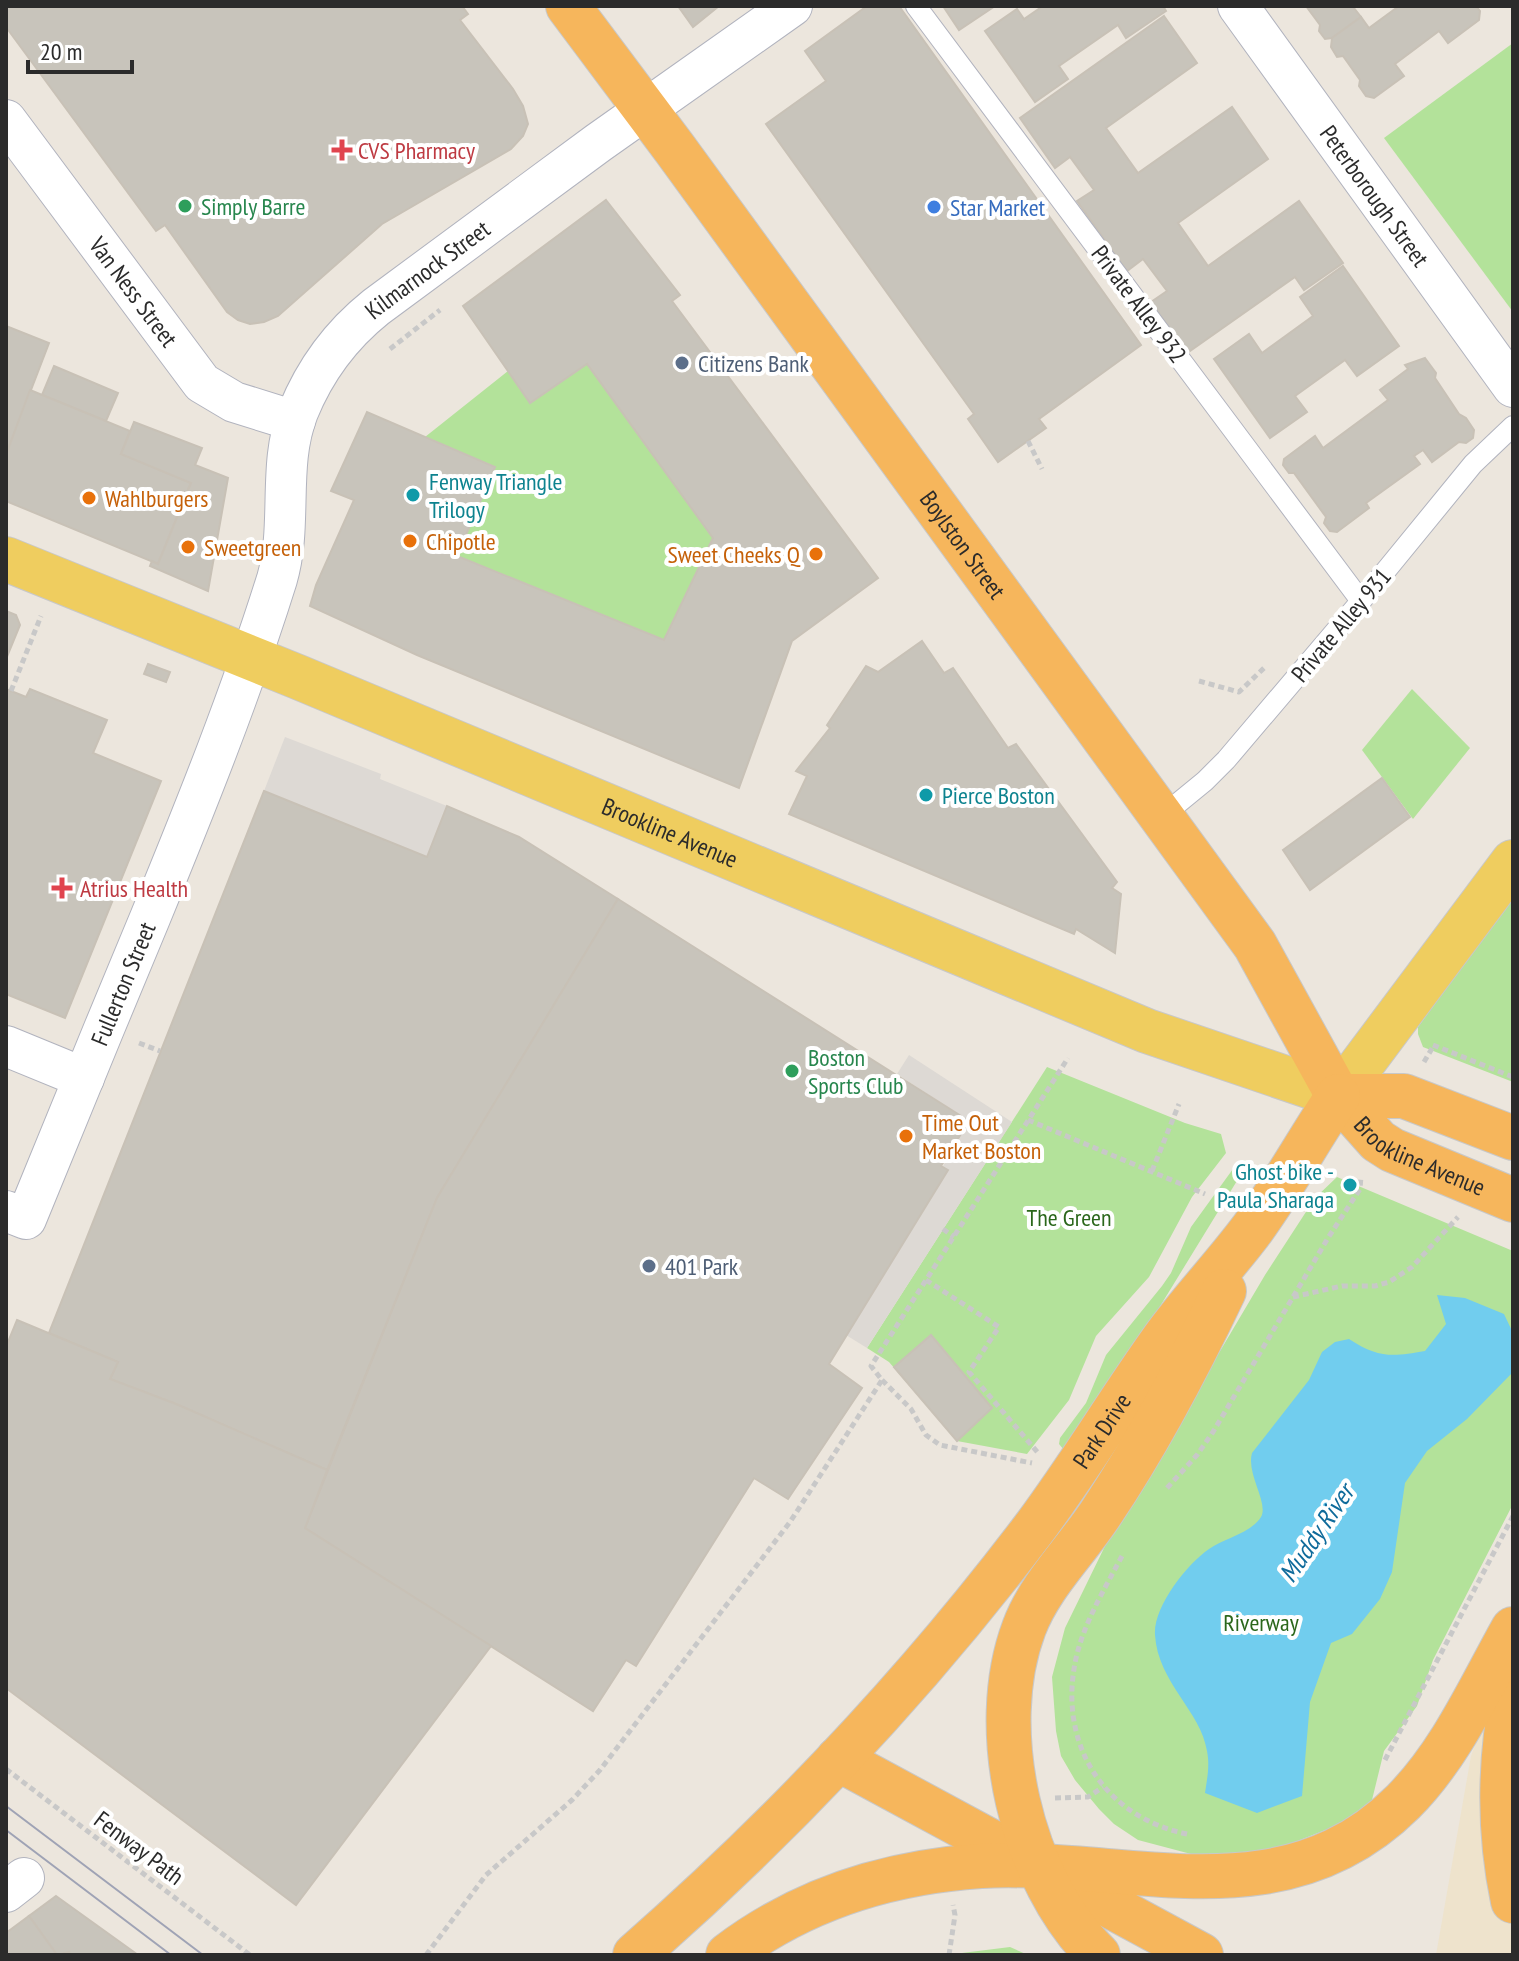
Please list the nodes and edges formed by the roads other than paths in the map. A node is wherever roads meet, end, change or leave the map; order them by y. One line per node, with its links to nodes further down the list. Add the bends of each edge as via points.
1 (568, 6): 5 (highway, Boylston Street)
2 (792, 6): 5 (street, Kilmarnock Street)
3 (916, 6): 11 (lane, Private Alley 932)
4 (1238, 6): 7 (street, Peterborough Street)
5 (646, 110): 8 (street, Kilmarnock Street, via 366,315 325,362); 13 (highway, Boylston Street)
6 (6, 120): 8 (street, Van Ness Street, via 202,383 234,402)
7 (1513, 387)
8 (295, 421): 12 (street, Kilmarnock Street, via 286,473 284,547)
9 (1513, 426): 11 (lane, Private Alley 931, via 1473,464)
10 (6, 559): 12 (main road, Brookline Avenue)
11 (1361, 601): 13 (lane, Private Alley 931, via 1226,760)
12 (250, 658): 16 (street, Fullerton Street, via 224,737); 17 (main road, Brookline Avenue, via 1147,1031)
13 (1161, 817): 17 (highway, Boylston Street, via 1260,953)
14 (1513, 862): 17 (main road, Park Drive)
15 (6, 1046): 16 (street)
16 (84, 1078): 20 (street, Fullerton Street)
17 (1338, 1096): 18 (highway, Brookline Avenue, via 1404,1096); 19 (highway, Brookline Avenue, via 1392,1150); 21 (highway, Park Drive)
18 (1513, 1138)
19 (1513, 1200)
20 (16, 1215)
21 (1254, 1227): 24 (highway, Park Drive, via 1163,1340 1032,1530); 25 (highway, via 1190,1362 1109,1501 1038,1599 1023,1631 1012,1678 1009,1737 1015,1784)
22 (1513, 1629): 25 (highway, via 1427,1776 1393,1811 1340,1847 1292,1866 1236,1877)
23 (1513, 1691): 26 (highway, via 1501,1808)
24 (838, 1759): 25 (highway); 27 (highway, Park Drive, via 728,1872)
25 (1040, 1867): 28 (highway, via 950,1869 865,1885 788,1915); 29 (highway, via 1063,1914); 30 (highway)
26 (1513, 1901)
27 (635, 1955)
28 (728, 1955)
29 (1098, 1955)
30 (1201, 1955)

